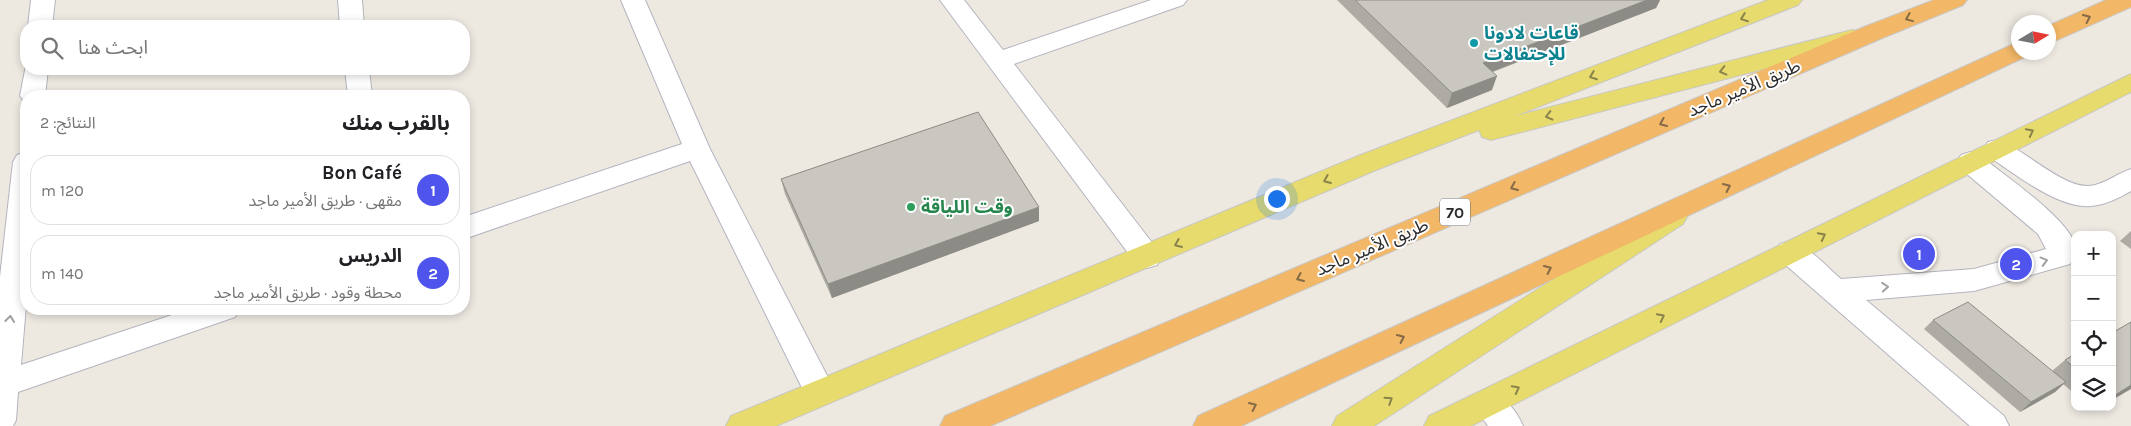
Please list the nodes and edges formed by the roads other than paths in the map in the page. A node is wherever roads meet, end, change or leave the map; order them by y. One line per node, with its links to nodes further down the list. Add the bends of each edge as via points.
1 (43, 0): 9 (street)
2 (350, 0): 10 (street)
3 (633, 0): 20 (street)
4 (952, 0): 14 (street)
5 (1175, 0): 14 (street)
6 (1790, 0): 23 (main road, one-way to 23)
7 (1955, 0): 12 (highway, طريق الأمير ماجد / 70, one-way to 12)
8 (2126, 0): 11 (highway, one-way to 8)
9 (41, 20)
10 (352, 20)
11 (2056, 32)
12 (1872, 33): 23 (main road, one-way to 23); 37 (highway, طريق الأمير ماجد / 70, one-way to 37)
13 (2011, 53): 25 (highway, one-way to 13)
14 (998, 62): 29 (street)
15 (35, 75): 18 (street)
16 (358, 75): 19 (street)
17 (2131, 82): 21 (main road, one-way to 17)
18 (34, 90)
19 (359, 90)
20 (697, 149): 27 (street); 33 (street)
21 (1997, 149): 22 (main road); 24 (street, via 2059,187 2085,196 2105,192)
22 (1970, 162): 28 (main road, one-way to 22); 30 (street, one-way to 22, via 1974,280 2060,256 2061,244 2048,227)
23 (1367, 163): 29 (main road, one-way to 29)
24 (2131, 179)
25 (1702, 199): 38 (highway, one-way to 25); 39 (main road, one-way to 25)
26 (20, 223): 32 (street, one-way to 26)
27 (470, 226)
28 (1790, 252): 30 (street); 34 (main road, one-way to 28)
29 (1147, 257): 33 (main road)
30 (1836, 291): 41 (street)
31 (207, 315): 32 (street)
32 (4, 384): 35 (street)
33 (820, 394): 36 (main road)
34 (1497, 415): 40 (main road)
35 (0, 420)
36 (742, 426)
37 (956, 426)
38 (1209, 426)
39 (1348, 426)
40 (1440, 426)
41 (1993, 426)

